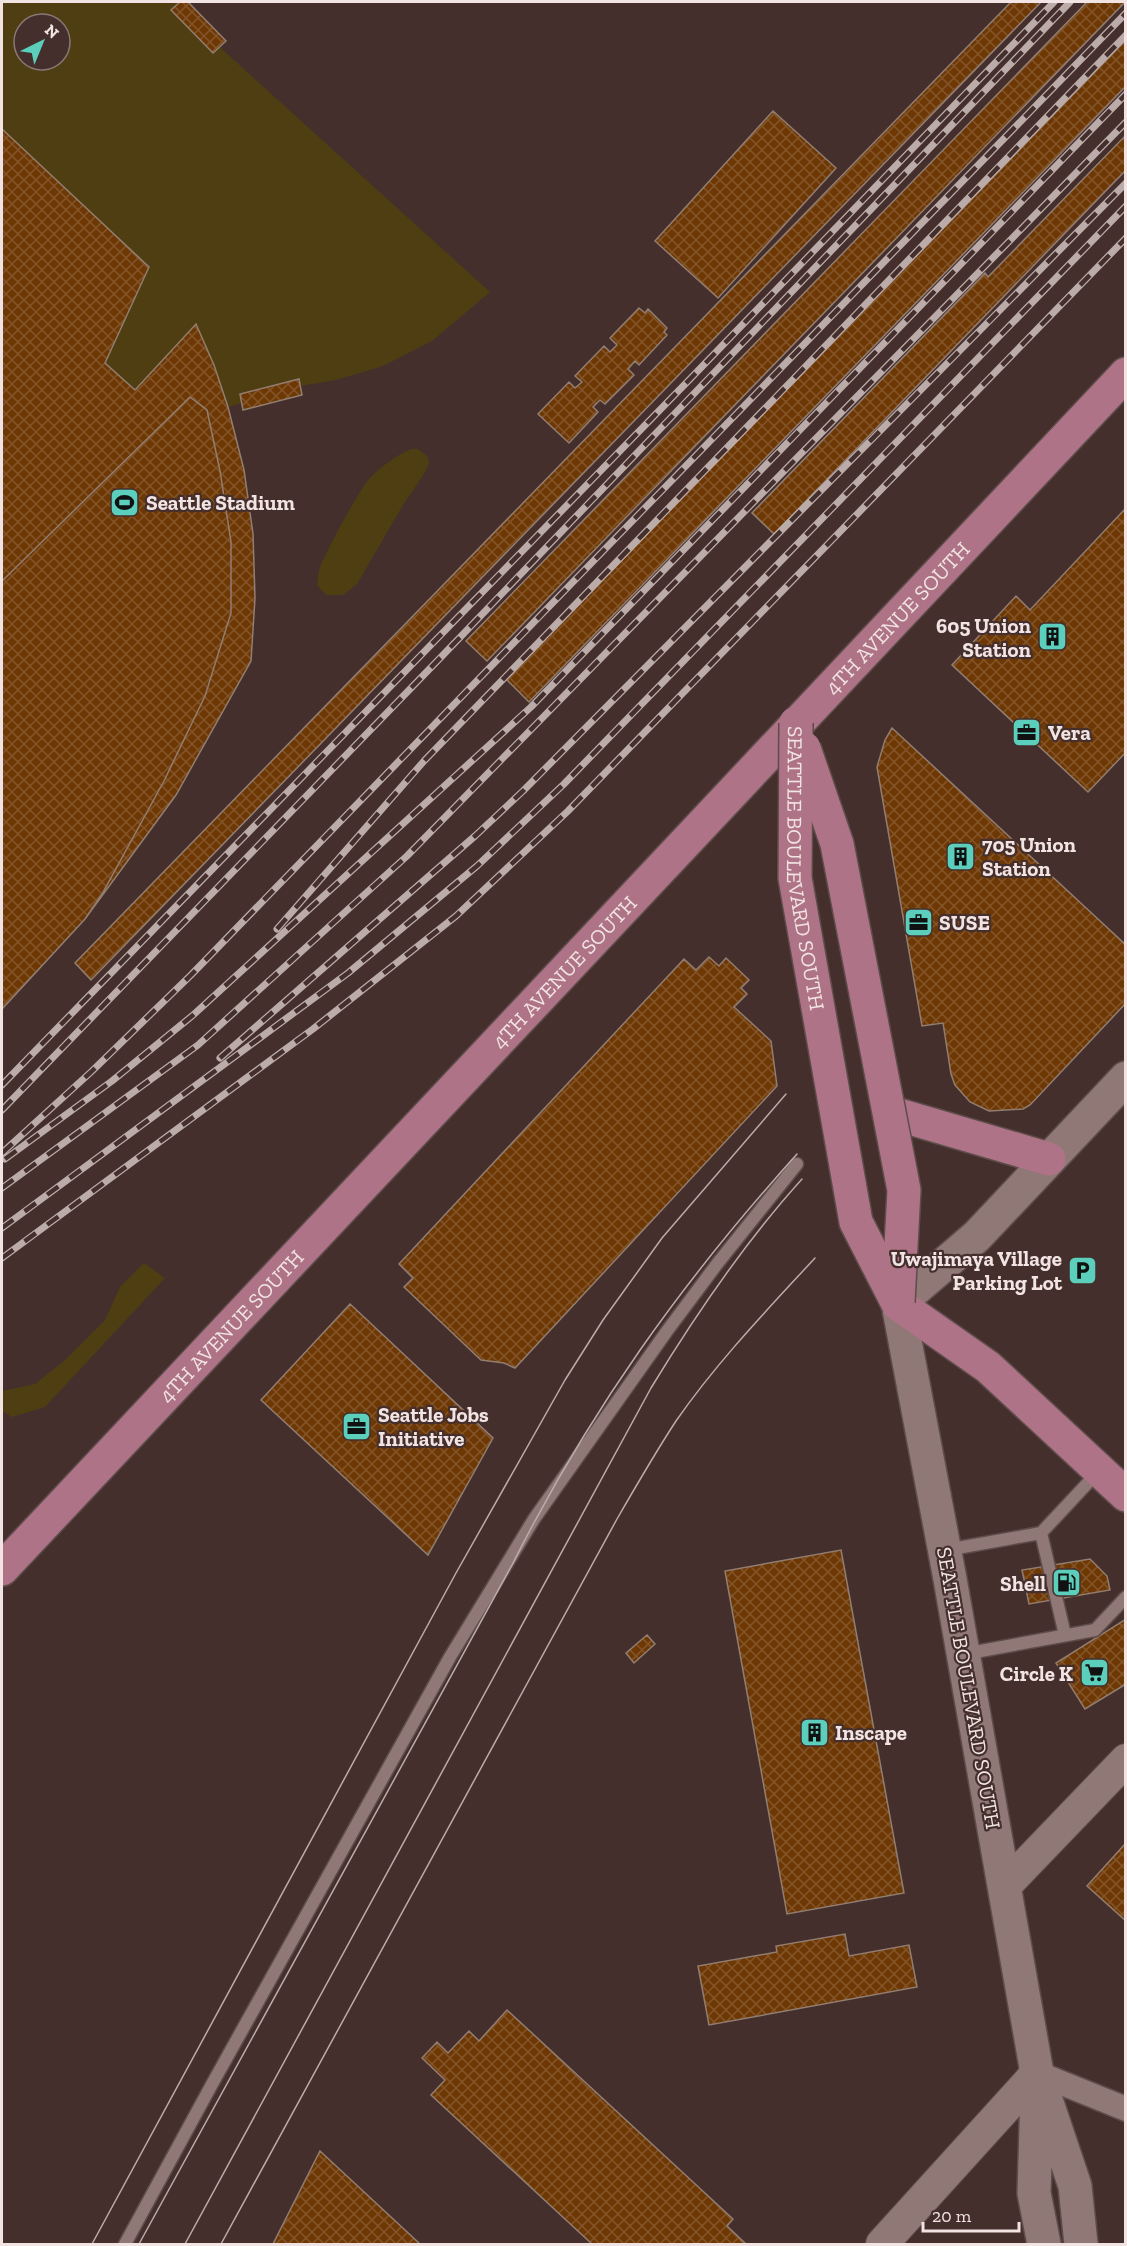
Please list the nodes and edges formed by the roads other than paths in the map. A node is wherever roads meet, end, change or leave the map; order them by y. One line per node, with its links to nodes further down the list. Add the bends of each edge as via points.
1 (1125, 374): 2 (main road, 4TH AVENUE SOUTH)
2 (796, 723): 4 (main road, SEATTLE BOULEVARD SOUTH, bridge, via 837,844); 7 (main road, SEATTLE BOULEVARD SOUTH, bridge, via 795,878 856,1222); 12 (main road, 4TH AVENUE SOUTH)
3 (1125, 1078): 5 (main road)
4 (889, 1112): 5 (main road); 7 (main road, SEATTLE BOULEVARD SOUTH, bridge, via 904,1190)
5 (1049, 1159): 7 (main road, via 977,1236)
6 (797, 1164): 20 (lane, via 667,1331 534,1520 450,1657)
7 (898, 1304): 8 (main road, via 988,1367); 11 (main road, SEATTLE BOULEVARD SOUTH)
8 (1100, 1471): 9 (main road); 10 (lane)
9 (1125, 1495)
10 (1041, 1533): 11 (lane); 14 (lane)
11 (945, 1550): 15 (main road, SEATTLE BOULEVARD SOUTH)
12 (2, 1569)
13 (1125, 1597): 14 (lane, via 1095,1630)
14 (1065, 1635): 15 (lane)
15 (963, 1654): 17 (main road, SEATTLE BOULEVARD SOUTH)
16 (1125, 1760): 17 (street)
17 (1005, 1886): 18 (main road, SEATTLE BOULEVARD SOUTH)
18 (1037, 2073): 19 (street); 21 (street); 22 (main road, via 1034,2193); 23 (main road, via 1075,2186)
19 (1125, 2109)
20 (125, 2244)
21 (882, 2244)
22 (1044, 2244)
23 (1081, 2244)

